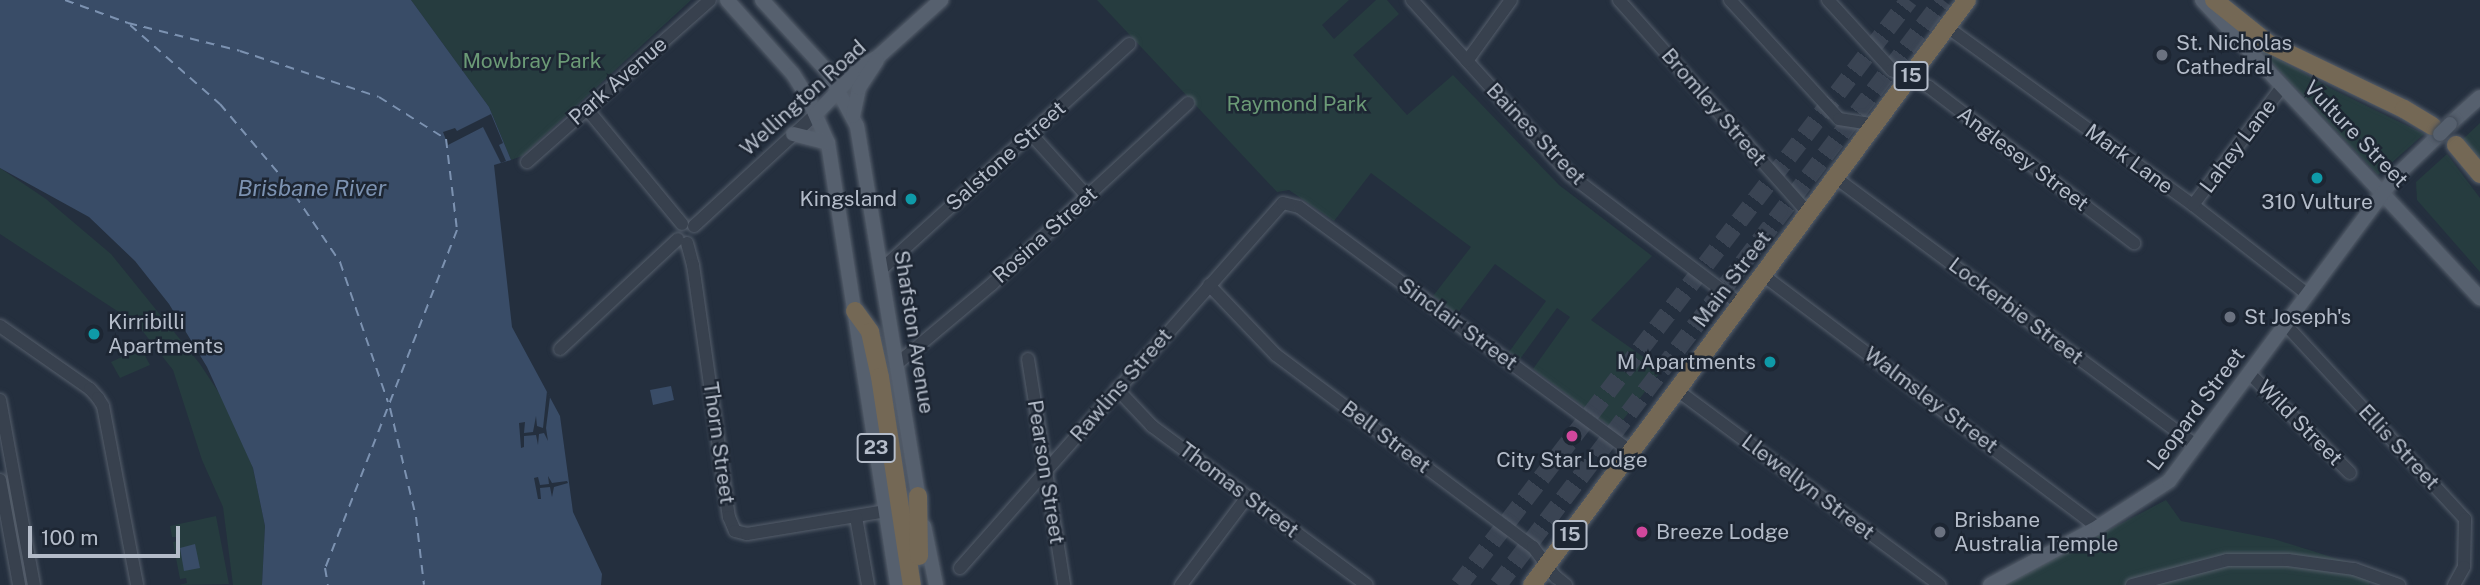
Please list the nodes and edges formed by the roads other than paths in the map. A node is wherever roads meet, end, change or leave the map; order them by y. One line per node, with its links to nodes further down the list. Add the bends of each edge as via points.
1 (710, 0): 22 (street, Park Avenue)
2 (727, 0): 23 (main road, 23, via 793,74)
3 (762, 0): 19 (main road, 23, via 817,58)
4 (941, 0): 15 (main road, Wellington Road)
5 (1412, 0): 16 (street, Baines Street)
6 (1511, 0): 16 (street)
7 (1619, 0): 38 (street, Bromley Street)
8 (1731, 0): 25 (street, via 1839,119)
9 (1828, 0): 17 (street, Anglesey Street, via 1889,68)
10 (1967, 0): 13 (highway, Main Street / 15)
11 (2202, 0): 18 (main road, Vulture Street)
12 (2214, 0): 26 (highway, via 2269,44)
13 (1947, 27): 17 (highway, Main Street / 15); 37 (street, Mark Lane)
14 (1129, 44): 28 (street, Salstone Street)
15 (879, 56): 19 (main road, Wellington Road); 24 (main road, via 859,88)
16 (1467, 61): 47 (street, Baines Street, via 1570,175)
17 (1910, 78): 25 (highway, Main Street / 15); 41 (street, Anglesey Street, via 1929,87)
18 (2282, 88): 34 (main road, Vulture Street); 37 (street, Lahey Lane)
19 (839, 89): 23 (main road, Wellington Road); 24 (main road, Shafston Avenue / 23)
20 (2480, 97): 26 (main road, Leopard Street)
21 (1188, 103): 35 (street, Rosina Street)
22 (587, 109): 31 (street, Park Avenue); 39 (street)
23 (816, 114): 27 (street, Wellington Road); 29 (main road, 23)
24 (853, 116): 42 (main road, Shafston Avenue / 23)
25 (1875, 125): 33 (highway, Main Street / 15)
26 (2441, 125): 34 (main road, Leopard Street, bridge)
27 (793, 134): 29 (main road); 39 (street, Wellington Road)
28 (1031, 134): 35 (street); 42 (street, Salstone Street)
29 (828, 143): 48 (main road, 23)
30 (2456, 145): 32 (highway)
31 (527, 163)
32 (2480, 174)
33 (1836, 178): 38 (highway, Main Street / 15); 58 (street, Lockerbie Street)
34 (2384, 194): 45 (main road, Leopard Street); 46 (main road, Vulture Street)
35 (1088, 197): 53 (street, Rosina Street)
36 (1283, 203): 44 (street, Rawlins Street); 59 (street, Sinclair Street, via 1299,207)
37 (2193, 205): 45 (street, Mark Lane)
38 (1809, 214): 43 (highway, Main Street / 15)
39 (688, 225): 40 (street, via 695,238)
40 (683, 241): 51 (street); 66 (street, Thorn Street, via 731,525 747,534)
41 (2134, 243)
42 (883, 268): 53 (main road, Shafston Avenue / 23)
43 (1763, 275): 47 (highway, Main Street / 15); 67 (street, Walmsley Street)
44 (1209, 285): 55 (street, Rawlins Street); 68 (street, Bell Street, via 1276,355 1533,547)
45 (2308, 295): 49 (main road, Leopard Street)
46 (2480, 298)
47 (1741, 305): 56 (highway, Main Street / 15)
48 (855, 311): 65 (main road, 23); 75 (highway, via 870,332 880,377)
49 (2286, 325): 54 (main road, Leopard Street); 87 (street, Ellis Street, via 2464,517 2463,567)
50 (0, 326): 72 (street, via 90,389 103,406)
51 (559, 348)
52 (1028, 359): 60 (street, Pearson Street)
53 (898, 363): 63 (main road, Shafston Avenue / 23)
54 (2249, 373): 58 (main road, Leopard Street); 61 (street, Wild Street)
55 (1117, 389): 60 (street, Rawlins Street); 64 (street, Thomas Street, via 1152,426)
56 (1677, 390): 59 (highway, Main Street / 15); 83 (street, Llewellyn Street)
57 (0, 401): 71 (street)
58 (2196, 445): 67 (main road, Leopard Street, via 2160,490)
59 (1632, 452): 68 (highway, Main Street / 15)
60 (1046, 471): 69 (street, Rawlins Street); 78 (street, Pearson Street)
61 (2350, 473)
62 (0, 480): 70 (street)
63 (918, 496): 76 (highway, via 916,539); 77 (main road, Shafston Avenue / 23)
64 (1247, 497): 79 (street); 80 (street, Thomas Street)
65 (886, 511): 66 (street, Thorn Street); 74 (main road, 23)
66 (856, 517): 73 (street)
67 (2098, 527): 84 (main road)
68 (1547, 565): 81 (highway, Main Street / 15); 82 (street, Bell Street)
69 (960, 568)
70 (19, 585)
71 (34, 585)
72 (137, 585)
73 (868, 585)
74 (897, 585)
75 (912, 585)
76 (924, 585)
77 (936, 585)
78 (1064, 585)
79 (1181, 585)
80 (1367, 585)
81 (1532, 585)
82 (1566, 585)
83 (1940, 585)
84 (1990, 585)
85 (2132, 585): 86 (street, via 2227,560 2288,560 2354,569)
86 (2399, 585)
87 (2454, 585)

